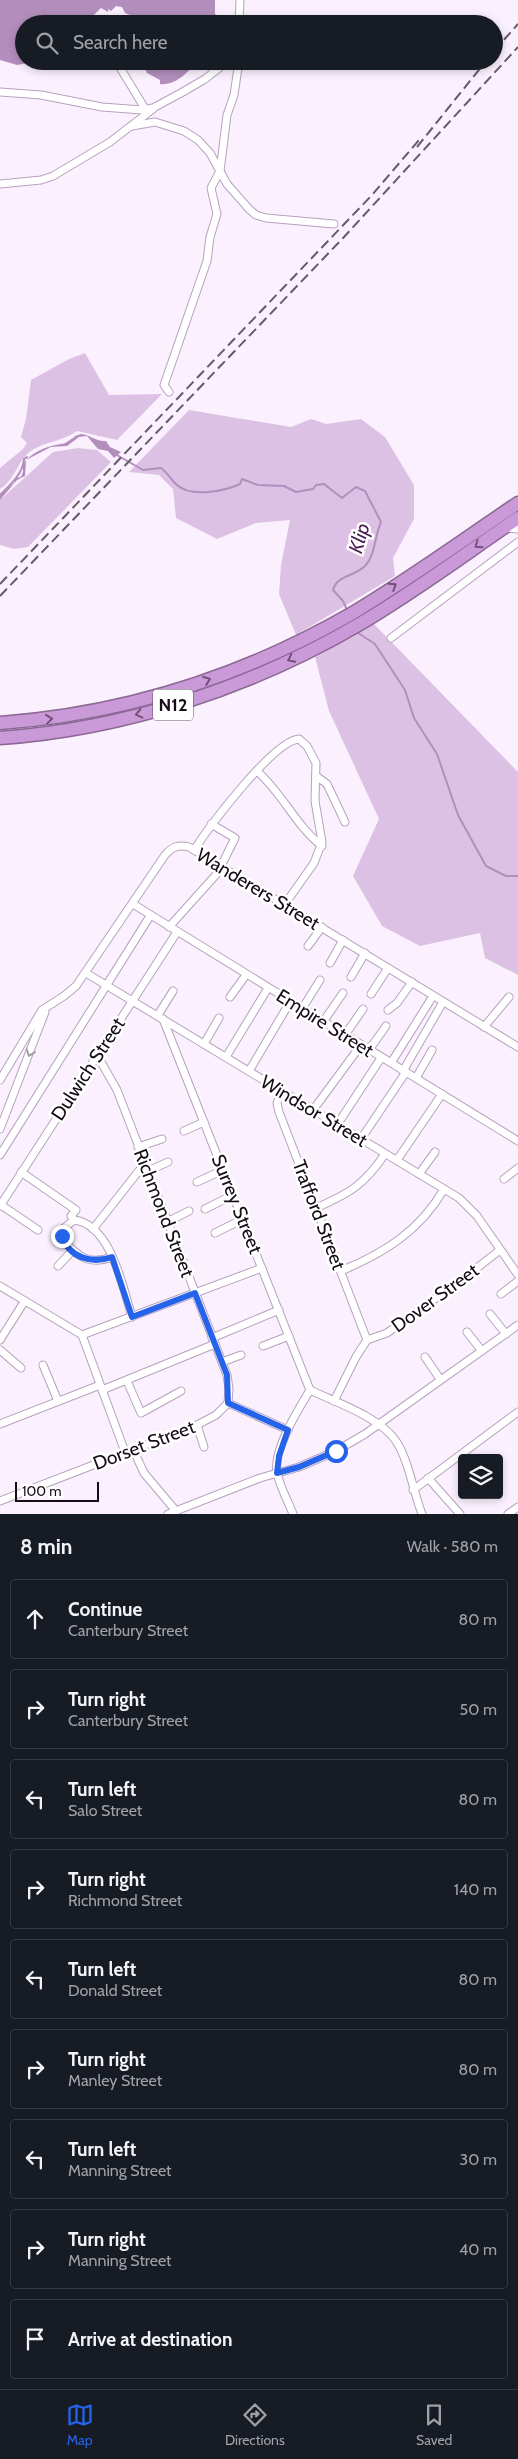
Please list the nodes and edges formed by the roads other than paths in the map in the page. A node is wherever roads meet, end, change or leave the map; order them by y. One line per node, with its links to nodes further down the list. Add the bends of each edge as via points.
1 (240, 0): 2 (street)
2 (239, 15)
3 (122, 70): 7 (street)
4 (216, 70): 7 (street)
5 (237, 70): 10 (street)
6 (0, 92): 7 (street, via 41,95 102,107)
7 (149, 110): 8 (street); 9 (street)
8 (155, 122): 9 (street); 10 (street, via 184,131 198,140 210,152)
9 (132, 126): 11 (street, via 53,176)
10 (220, 171): 12 (street, via 227,184 256,215); 13 (street, via 211,188 217,214 207,261 164,385)
11 (0, 184)
12 (334, 224)
13 (169, 392)
14 (518, 503): 20 (highway, N12, one-way to 14, via 89,713 161,695 277,652 353,612)
15 (518, 518): 16 (highway, N12)
16 (503, 528): 17 (street); 21 (highway, N12, one-way to 21, via 335,638 230,686 162,709 76,728)
17 (518, 529)
18 (518, 542): 19 (street)
19 (391, 638)
20 (0, 723)
21 (0, 738)
22 (258, 772): 23 (street, via 290,742 299,739 312,754); 25 (street); 26 (street, via 277,790)
23 (316, 776): 24 (street, via 327,784); 26 (street, via 316,814)
24 (345, 822)
25 (211, 824): 27 (street); 28 (street, via 235,838)
26 (322, 846): 30 (street, via 309,871)
27 (194, 850): 28 (street, Wanderers Street); 29 (street, Wanderers Street, via 180,845 169,851)
28 (222, 867): 30 (street, Wanderers Street); 32 (street)
29 (133, 904): 31 (street, Empire Street); 40 (street, Wanderers Street)
30 (284, 904): 33 (street, Wanderers Street)
31 (150, 916): 32 (street, Empire Street); 45 (street)
32 (169, 927): 34 (street, Empire Street)
33 (322, 927): 35 (street, Wanderers Street); 36 (street)
34 (177, 932): 41 (street, Empire Street); 53 (street, Dulwich Street)
35 (343, 940): 37 (street, Wanderers Street); 38 (street)
36 (308, 946)
37 (365, 953): 39 (street, Wanderers Street); 42 (street)
38 (330, 963)
39 (388, 968): 44 (street, Wanderers Street); 49 (street)
40 (86, 973): 45 (street, Windsor Street); 56 (street, Wanderers Street, via 71,992)
41 (246, 975): 46 (street, Empire Street); 51 (street)
42 (351, 977)
43 (320, 980): 57 (street)
44 (412, 982): 50 (street, Wanderers Street); 59 (street)
45 (108, 986): 53 (street, Windsor Street); 92 (street)
46 (268, 988): 54 (street, Empire Street); 72 (street)
47 (173, 991): 60 (street)
48 (343, 992): 62 (street)
49 (371, 994)
50 (433, 996): 55 (street, Wanderers Street); 74 (street)
51 (230, 997)
52 (509, 998): 64 (street)
53 (132, 1000): 60 (street, Windsor Street); 71 (street, Dulwich Street)
54 (290, 1002): 57 (street, Empire Street); 75 (street)
55 (443, 1002): 64 (street, Wanderers Street); 76 (street)
56 (46, 1007): 78 (street); 84 (street, one-way to 84)
57 (302, 1009): 62 (street, Empire Street)
58 (363, 1009): 65 (street)
59 (388, 1010)
60 (160, 1017): 66 (street, Windsor Street); 82 (street, Surrey Street)
61 (219, 1018): 66 (street)
62 (324, 1022): 65 (street, Empire Street)
63 (386, 1026): 69 (street)
64 (484, 1027): 68 (street, Wanderers Street)
65 (345, 1036): 67 (street, Empire Street)
66 (204, 1044): 72 (street, Windsor Street)
67 (361, 1045): 69 (street, Empire Street); 81 (street)
68 (518, 1047)
69 (369, 1050): 73 (street, Empire Street)
70 (432, 1050): 77 (street)
71 (97, 1055): 89 (street, Richmond Street, via 116,1090); 99 (street, Dulwich Street)
72 (226, 1057): 75 (street, Windsor Street)
73 (381, 1058): 74 (street, Empire Street); 83 (street)
74 (391, 1063): 76 (street, Empire Street)
75 (249, 1071): 79 (street, Windsor Street)
76 (404, 1071): 77 (street, Empire Street); 87 (street)
77 (416, 1078): 80 (street, Empire Street)
78 (0, 1080)
79 (282, 1090): 81 (street, Windsor Street); 106 (street, Trafford Street, via 277,1103 279,1112)
80 (442, 1094): 88 (street, Empire Street); 93 (street)
81 (312, 1110): 83 (street, Windsor Street)
82 (204, 1122): 85 (street); 97 (street, Surrey Street)
83 (337, 1125): 87 (street, Windsor Street)
84 (0, 1129)
85 (184, 1131)
86 (162, 1139): 89 (street)
87 (361, 1140): 91 (street, Windsor Street)
88 (518, 1141)
89 (138, 1147): 95 (street, Richmond Street)
90 (435, 1152): 100 (street)
91 (385, 1154): 93 (street, Windsor Street); 106 (street, via 357,1187)
92 (0, 1155)
93 (397, 1160): 100 (street, Windsor Street)
94 (168, 1162): 98 (street)
95 (145, 1163): 98 (street, Richmond Street); 112 (street)
96 (518, 1168): 101 (street)
97 (223, 1170): 102 (street); 104 (street, Surrey Street)
98 (148, 1171): 111 (street, Richmond Street)
99 (22, 1172): 105 (street, Dulwich Street); 110 (street, via 76,1210 72,1216)
100 (419, 1174): 103 (street, Windsor Street)
101 (504, 1179)
102 (197, 1182)
103 (444, 1189): 116 (street, Windsor Street, via 472,1211); 120 (street, via 422,1220 405,1236 378,1254)
104 (233, 1195): 107 (street); 109 (street, Surrey Street)
105 (0, 1206): 113 (street)
106 (316, 1208): 120 (street, Trafford Street)
107 (205, 1209)
108 (189, 1212): 111 (street)
109 (243, 1219): 114 (street); 119 (street, Surrey Street)
110 (74, 1220): 112 (street); 115 (street, via 63,1229 62,1236)
111 (167, 1222): 124 (street, Richmond Street)
112 (93, 1229): 117 (street)
113 (38, 1230)
114 (215, 1233)
115 (72, 1250): 117 (street, via 87,1261); 118 (street)
116 (500, 1250): 121 (street, Windsor Street); 136 (street, Dover Street, via 387,1333)
117 (112, 1257): 129 (street)
118 (58, 1266)
119 (262, 1268): 124 (street); 127 (street, Surrey Street)
120 (341, 1271): 136 (street, Trafford Street)
121 (518, 1275)
122 (518, 1281): 125 (street)
123 (0, 1286): 126 (street)
124 (195, 1293): 129 (street); 137 (street, Richmond Street)
125 (501, 1294)
126 (24, 1302): 133 (street); 135 (street)
127 (279, 1310): 134 (street, Surrey Street); 137 (street)
128 (490, 1314): 132 (street)
129 (132, 1317): 133 (street)
130 (518, 1326): 132 (street)
131 (467, 1332): 140 (street)
132 (506, 1334): 140 (street)
133 (82, 1336): 148 (street)
134 (289, 1336): 138 (street); 149 (street, Surrey Street)
135 (0, 1340)
136 (367, 1340): 151 (street)
137 (213, 1341): 143 (street, Richmond Street); 147 (street)
138 (263, 1346)
139 (0, 1350): 145 (street)
140 (482, 1351): 146 (street)
141 (241, 1355): 143 (street)
142 (425, 1357): 146 (street)
143 (222, 1362): 153 (street, Richmond Street, via 229,1388)
144 (43, 1365): 152 (street)
145 (20, 1368)
146 (440, 1379): 156 (street)
147 (127, 1381): 148 (street); 150 (street, via 142,1413)
148 (101, 1388): 152 (street); 161 (street)
149 (310, 1390): 151 (street); 158 (street)
150 (181, 1392)
151 (334, 1401): 156 (street)
152 (58, 1402): 155 (street)
153 (228, 1403): 157 (street, Dorset Street); 158 (street)
154 (518, 1412): 163 (street)
155 (0, 1424)
156 (379, 1424): 162 (street, via 329,1454); 164 (street, via 400,1449)
157 (197, 1425): 159 (street); 160 (street, Dorset Street)
158 (288, 1430): 162 (street)
159 (204, 1447)
160 (133, 1449): 161 (street, Dorset Street); 167 (street, via 144,1473)
161 (125, 1452): 165 (street, Dorset Street)
162 (277, 1473): 167 (street); 169 (street)
163 (428, 1478): 164 (street); 171 (street)
164 (413, 1490): 170 (street)
165 (0, 1502)
166 (518, 1507): 172 (street)
167 (176, 1511): 168 (street)
168 (168, 1514)
169 (293, 1514)
170 (422, 1514)
171 (460, 1514)
172 (508, 1514)

